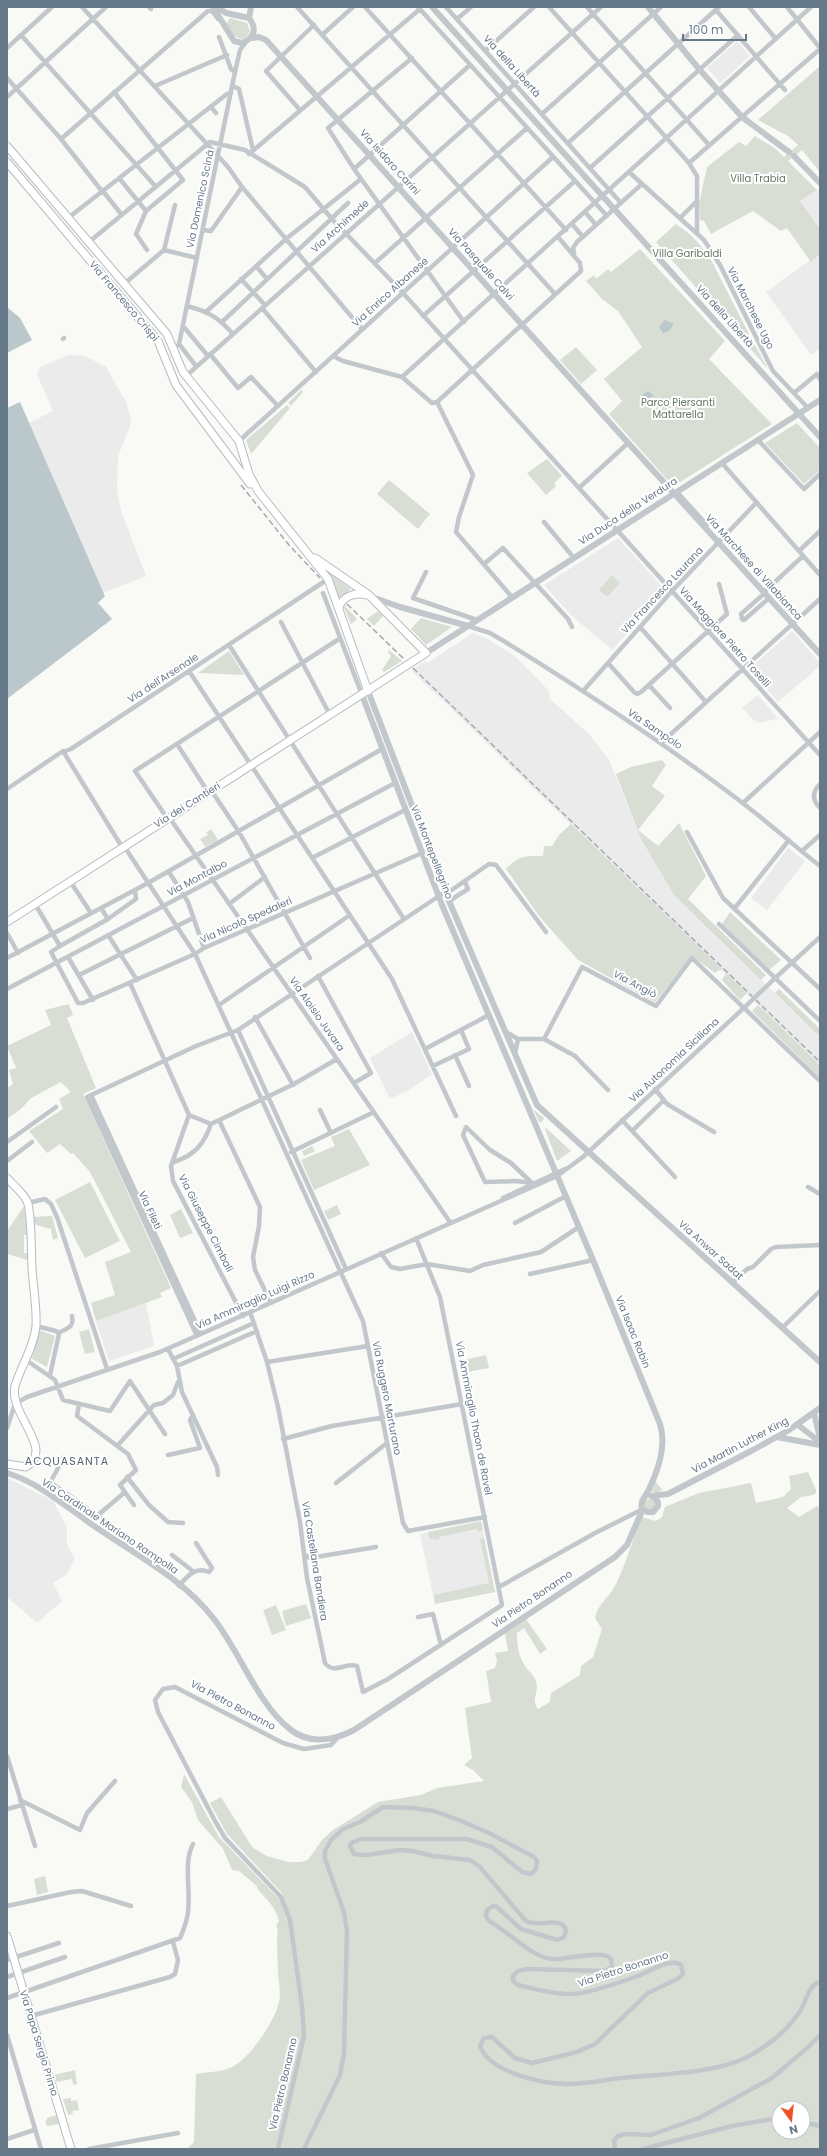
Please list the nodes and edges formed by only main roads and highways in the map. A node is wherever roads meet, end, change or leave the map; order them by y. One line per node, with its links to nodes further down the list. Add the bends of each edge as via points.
1 (7, 146): 3 (main road, Via Francesco Crispi, via 167,334 177,347 186,376)
2 (7, 162): 4 (main road, Via Francesco Crispi, via 158,341 173,380)
3 (207, 403): 4 (main road); 5 (main road, Via Francesco Crispi, via 239,441 249,474)
4 (196, 412): 5 (main road, Via Francesco Crispi)
5 (264, 501): 6 (main road)
6 (306, 552): 7 (main road); 8 (main road, via 328,579)
7 (369, 595): 8 (main road, via 349,596 340,602); 9 (main road, Via dei Cantieri, via 426,653)
8 (338, 608): 9 (main road)
9 (368, 691): 10 (main road, Via dei Cantieri, via 361,693)
10 (7, 922)
11 (7, 1178): 12 (main road, via 28,1203 36,1326 15,1386 15,1404 37,1446 37,1455 33,1463 26,1467)
12 (7, 1464)
13 (7, 1936): 14 (main road, Via Papa Sergio Primo)
14 (10, 1959): 15 (main road, Via Papa Sergio Primo, via 18,1972)
15 (71, 2149)

